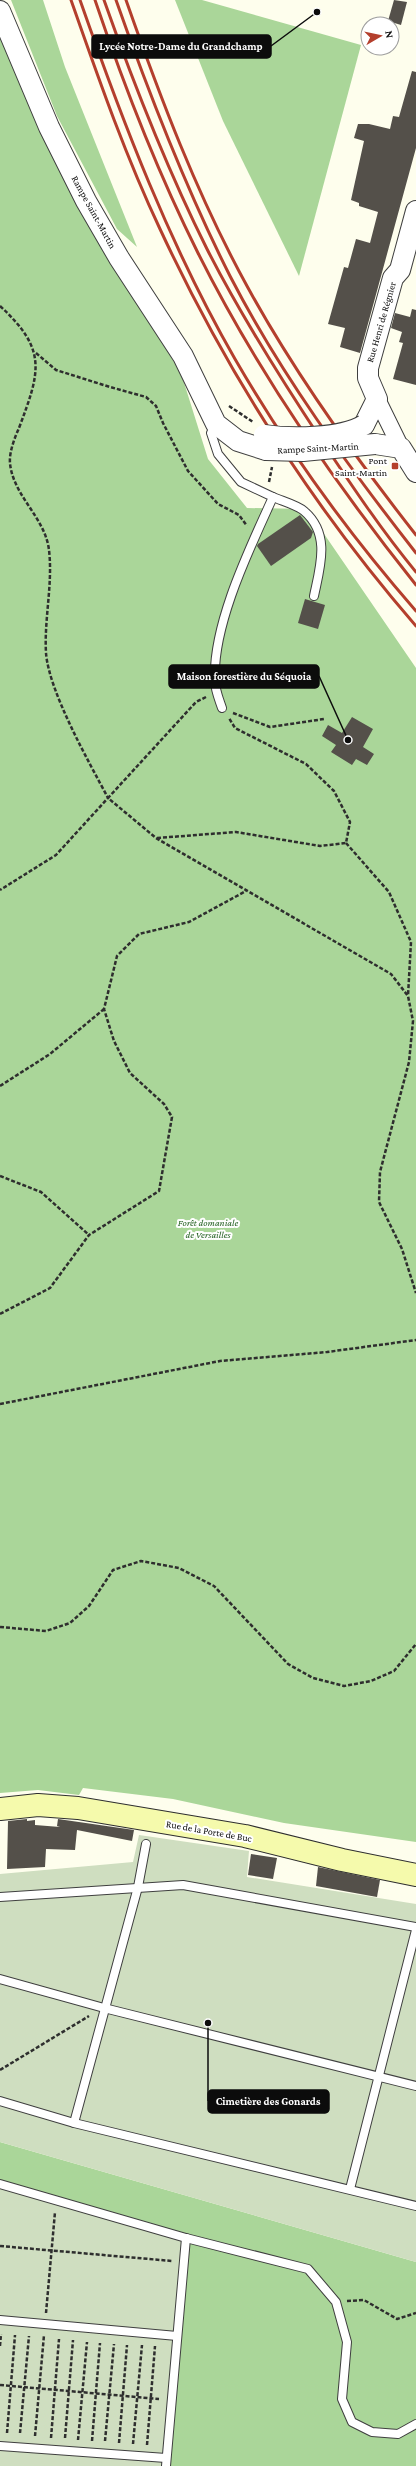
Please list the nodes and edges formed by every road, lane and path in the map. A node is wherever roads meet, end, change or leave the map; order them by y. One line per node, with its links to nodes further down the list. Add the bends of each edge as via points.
1 (0, 10): 6 (street, Rampe Saint-Martin, via 49,127 86,201 183,356 207,404)
2 (416, 211): 5 (street, Rue Henri de Régnier, via 400,270 392,278 368,368 368,378)
3 (0, 306): 4 (path, via 14,319)
4 (35, 353): 11 (path, via 56,370 146,396 156,406 188,471 218,504 239,515); 16 (path, via 33,391 9,461 13,482 41,527 49,549 46,654 56,688)
5 (377, 399): 7 (street, Rue Henri de Régnier); 8 (street, Rampe Saint-Martin, bridge, via 364,425 348,433 279,437)
6 (219, 420): 8 (street, Rampe Saint-Martin, via 238,441); 10 (lane, via 211,433 218,454 241,482)
7 (397, 440): 8 (street, Rampe Saint-Martin, bridge, via 332,449); 9 (street)
8 (268, 445): 10 (path)
9 (416, 472)
10 (270, 496): 11 (lane); 12 (lane, via 304,511 318,529 323,553)
11 (255, 538): 14 (lane, via 221,626 215,681)
12 (314, 596)
13 (196, 702): 16 (path)
14 (222, 708): 15 (path, via 270,727); 18 (path, via 235,728 306,764 334,791 350,822)
15 (324, 720)
16 (108, 798): 17 (path); 19 (path, via 56,856)
17 (156, 838): 18 (path, via 236,832 320,846); 20 (path)
18 (346, 843): 21 (path, via 388,892 411,942)
19 (0, 890)
20 (246, 891): 21 (path, via 391,974); 22 (path, via 189,922 139,934 117,956)
21 (408, 996): 26 (path, via 413,1021 409,1062 380,1172 379,1202 402,1249)
22 (104, 1010): 23 (path, via 50,1054); 25 (path, via 114,1041 130,1073 164,1104 172,1117 159,1191)
23 (0, 1086)
24 (0, 1176): 25 (path, via 41,1192)
25 (89, 1235): 27 (path, via 50,1288)
26 (416, 1293)
27 (0, 1314)
28 (416, 1340): 29 (path, via 327,1352 220,1361)
29 (0, 1404)
30 (0, 1627): 31 (path, via 46,1632 70,1624 89,1606 113,1570 141,1560 179,1568 214,1586 288,1664 313,1678 344,1686 371,1681 394,1671)
31 (416, 1644)
32 (0, 1809): 34 (main road, Rue de la Porte de Buc, via 38,1805 78,1808 245,1836)
33 (146, 1844): 35 (lane)
34 (416, 1875)
35 (138, 1887): 36 (lane); 37 (lane, via 183,1885); 40 (lane)
36 (0, 1897)
37 (416, 1927)
38 (416, 1930): 42 (lane)
39 (0, 1979): 40 (lane)
40 (104, 2008): 41 (path); 42 (lane); 45 (lane)
41 (0, 2070)
42 (379, 2077): 43 (lane); 47 (lane)
43 (416, 2086)
44 (0, 2101): 45 (lane)
45 (74, 2123): 47 (lane)
46 (0, 2184): 49 (lane)
47 (350, 2189): 48 (lane)
48 (416, 2206)
49 (186, 2238): 51 (lane); 52 (lane, via 308,2269)
50 (0, 2246): 51 (path)
51 (184, 2262): 58 (lane)
52 (336, 2302): 53 (path, via 364,2300 397,2319); 80 (lane, via 347,2342 342,2399 352,2422 372,2432 398,2434)
53 (416, 2313)
54 (0, 2320): 58 (lane)
55 (1, 2334): 66 (path)
56 (15, 2335): 69 (path)
57 (29, 2336): 70 (path)
58 (177, 2336): 79 (lane)
59 (59, 2339): 71 (path)
60 (73, 2340): 72 (path)
61 (87, 2342): 73 (path)
62 (100, 2343): 74 (path)
63 (114, 2344): 75 (path)
64 (128, 2345): 76 (path)
65 (142, 2345): 77 (path)
66 (0, 2346)
67 (155, 2346): 78 (path)
68 (0, 2385): 69 (path)
69 (11, 2386): 70 (path); 81 (path)
70 (24, 2387): 71 (path); 82 (path)
71 (55, 2390): 72 (path); 83 (path)
72 (69, 2391): 73 (path); 84 (path)
73 (82, 2392): 74 (path); 85 (path)
74 (96, 2393): 75 (path); 86 (path)
75 (109, 2395): 76 (path); 87 (path)
76 (123, 2396): 77 (path); 88 (path)
77 (137, 2397): 78 (path); 90 (path)
78 (151, 2398): 79 (path); 91 (path)
79 (172, 2400): 92 (lane)
80 (416, 2424)
81 (7, 2432)
82 (20, 2433)
83 (51, 2438)
84 (65, 2441)
85 (78, 2442)
86 (92, 2443)
87 (105, 2444)
88 (119, 2445)
89 (0, 2446): 92 (lane)
90 (133, 2446)
91 (146, 2448)
92 (166, 2462)

